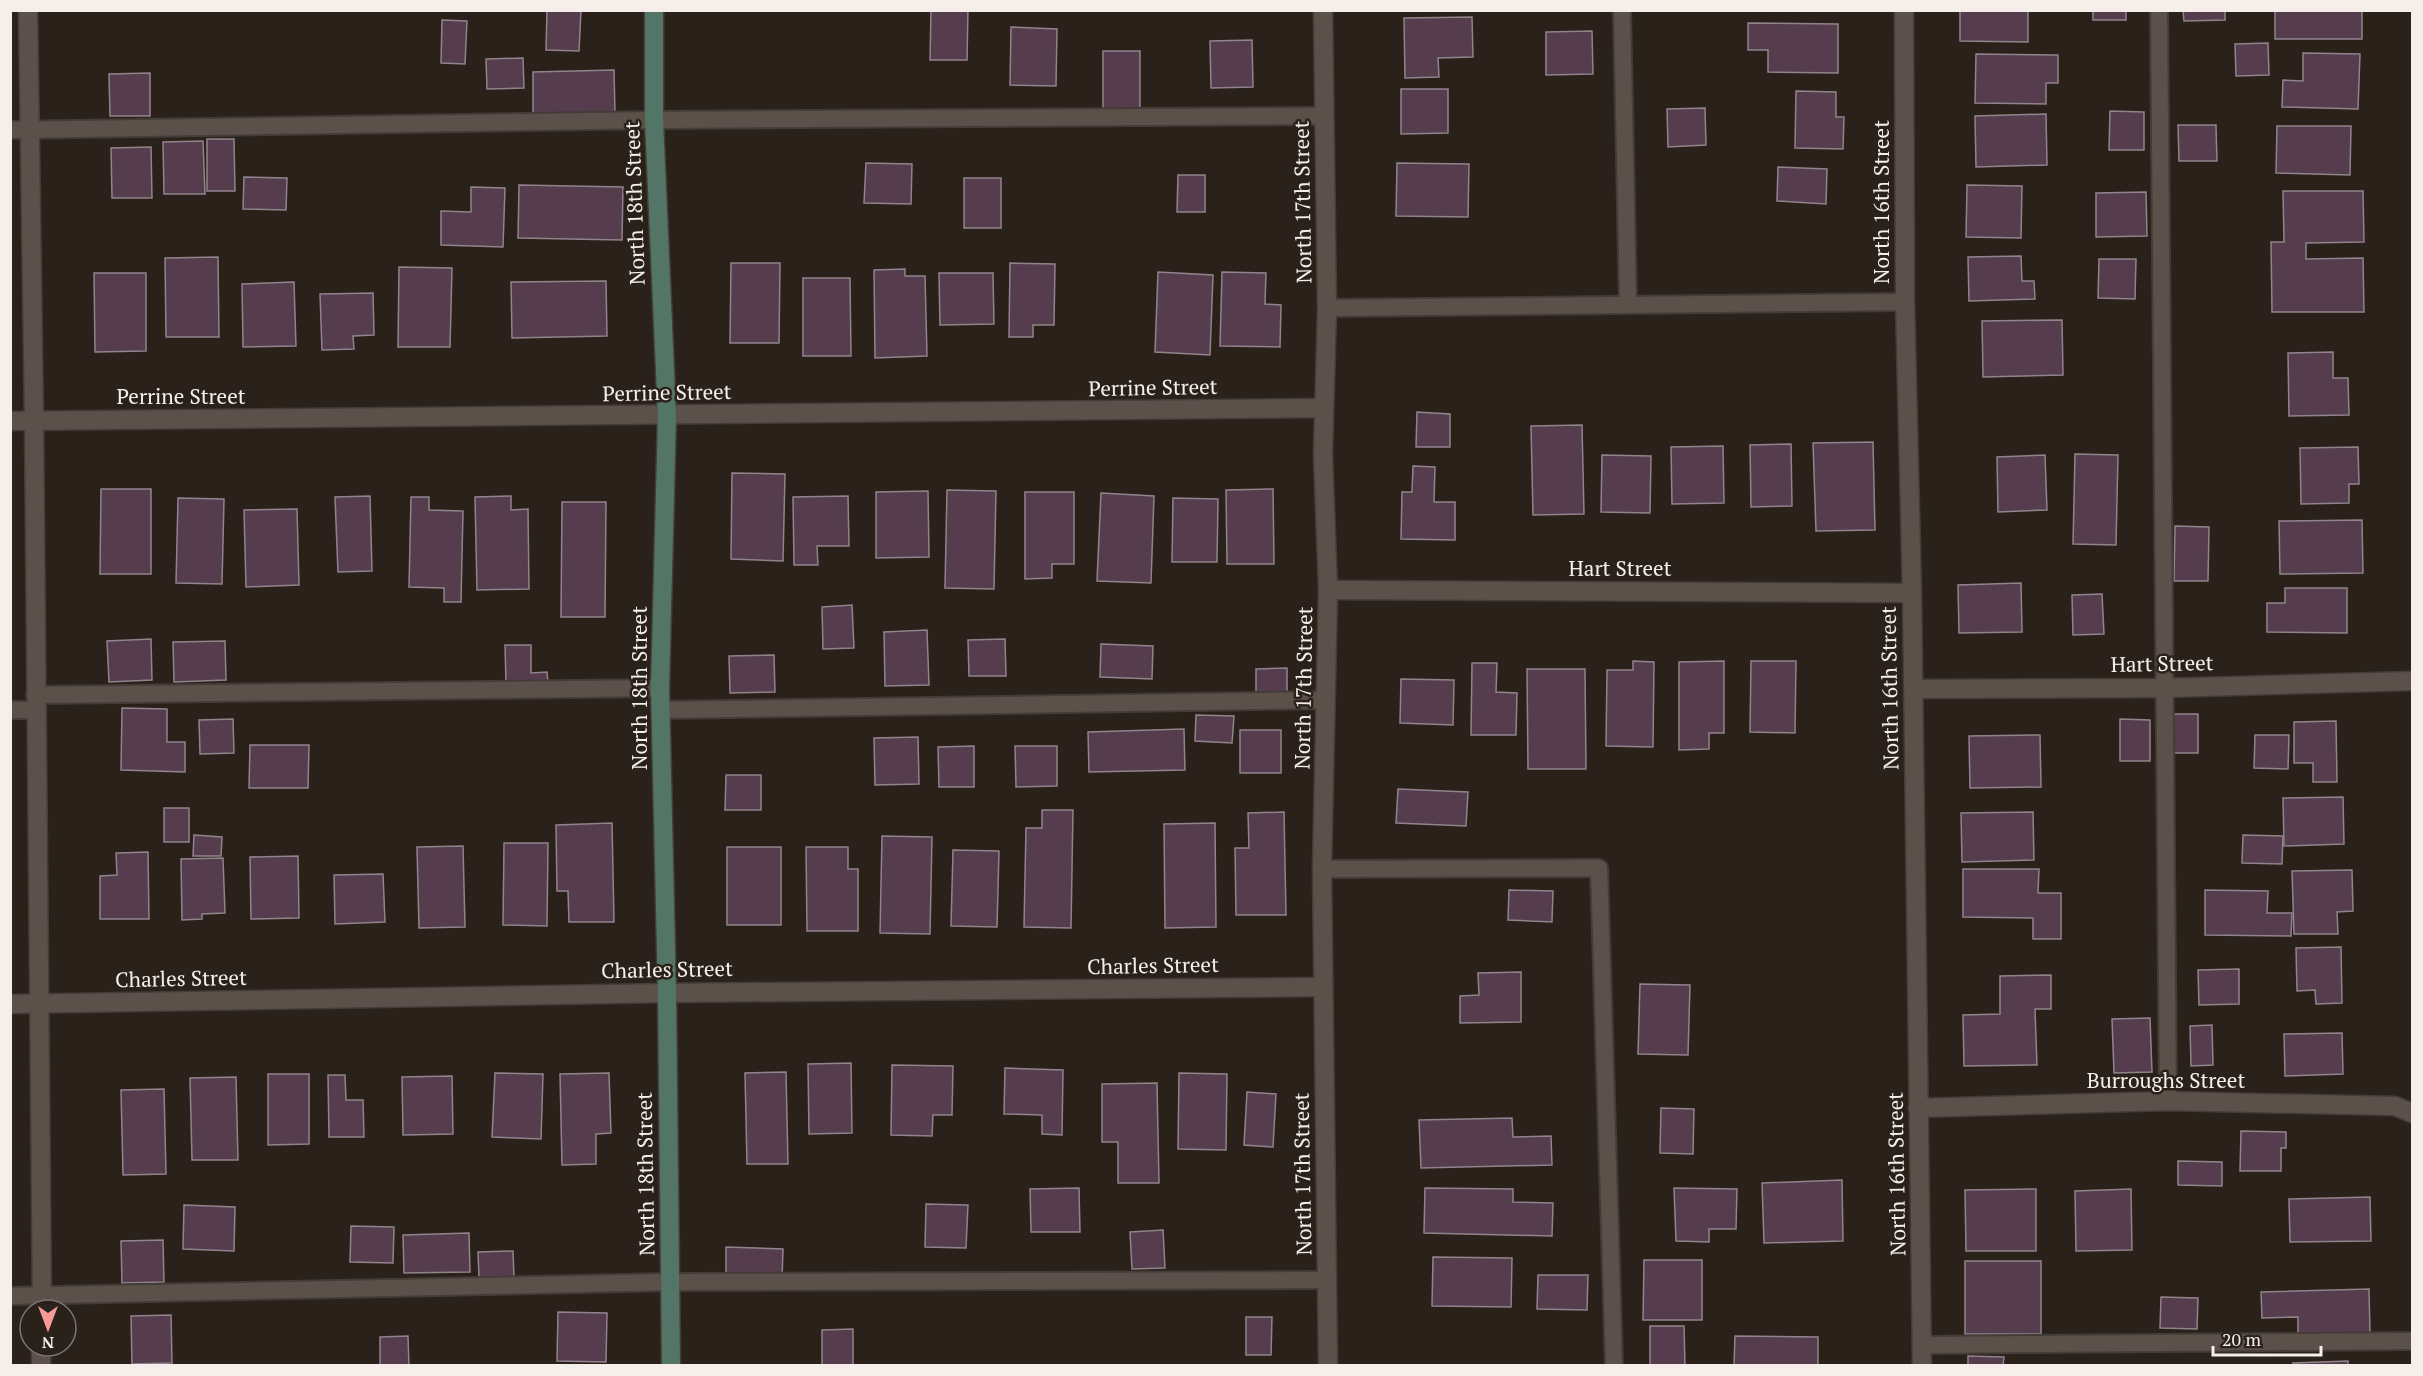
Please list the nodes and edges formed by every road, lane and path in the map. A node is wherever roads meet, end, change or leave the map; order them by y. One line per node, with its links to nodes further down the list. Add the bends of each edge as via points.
1 (28, 10): 10 (street)
2 (654, 10): 8 (street, North 18th Street)
3 (1323, 10): 7 (street, North 17th Street)
4 (1622, 10): 12 (lane)
5 (1904, 10): 11 (street, North 16th Street)
6 (2159, 10): 22 (lane)
7 (1324, 116): 8 (lane); 13 (street, North 17th Street)
8 (654, 120): 10 (lane); 15 (street, North 18th Street)
9 (10, 130): 10 (lane)
10 (30, 130): 17 (street)
11 (1905, 302): 12 (lane); 19 (street, North 16th Street)
12 (1628, 304): 13 (lane)
13 (1327, 308): 14 (street, North 17th Street)
14 (1324, 408): 15 (street, Perrine Street); 18 (street, North 17th Street)
15 (667, 416): 17 (street, Perrine Street); 21 (street, North 18th Street)
16 (10, 421): 17 (street, Perrine Street)
17 (34, 421): 25 (street)
18 (1328, 591): 19 (street, Hart Street); 24 (street, North 17th Street)
19 (1912, 593): 23 (street, North 16th Street)
20 (2412, 681): 22 (street, Hart Street)
21 (660, 688): 25 (lane); 27 (street, North 18th Street)
22 (2164, 688): 23 (street, Hart Street); 33 (lane)
23 (1913, 689): 34 (street, North 16th Street)
24 (1326, 700): 27 (lane); 28 (street, North 17th Street)
25 (35, 703): 26 (lane); 32 (street)
26 (10, 710)
27 (661, 710): 30 (street, North 18th Street)
28 (1322, 869): 29 (street, North 17th Street); 44 (lane, via 1599,868)
29 (1323, 987): 30 (street, Charles Street); 36 (street, North 17th Street)
30 (667, 993): 32 (street, Charles Street); 37 (street, North 18th Street)
31 (10, 1004): 32 (street, Charles Street)
32 (40, 1004): 38 (street)
33 (2168, 1101): 34 (street, Burroughs Street); 35 (street, Burroughs Street, via 2395,1107)
34 (1918, 1108): 41 (street, North 16th Street)
35 (2412, 1113)
36 (1326, 1281): 37 (lane); 43 (street, North 17th Street)
37 (669, 1282): 39 (lane); 42 (street, North 18th Street)
38 (42, 1298)
39 (78, 1302)
40 (2412, 1341): 41 (lane)
41 (1922, 1345): 45 (street, North 16th Street)
42 (671, 1365)
43 (1328, 1365)
44 (1614, 1365)
45 (1922, 1365)

